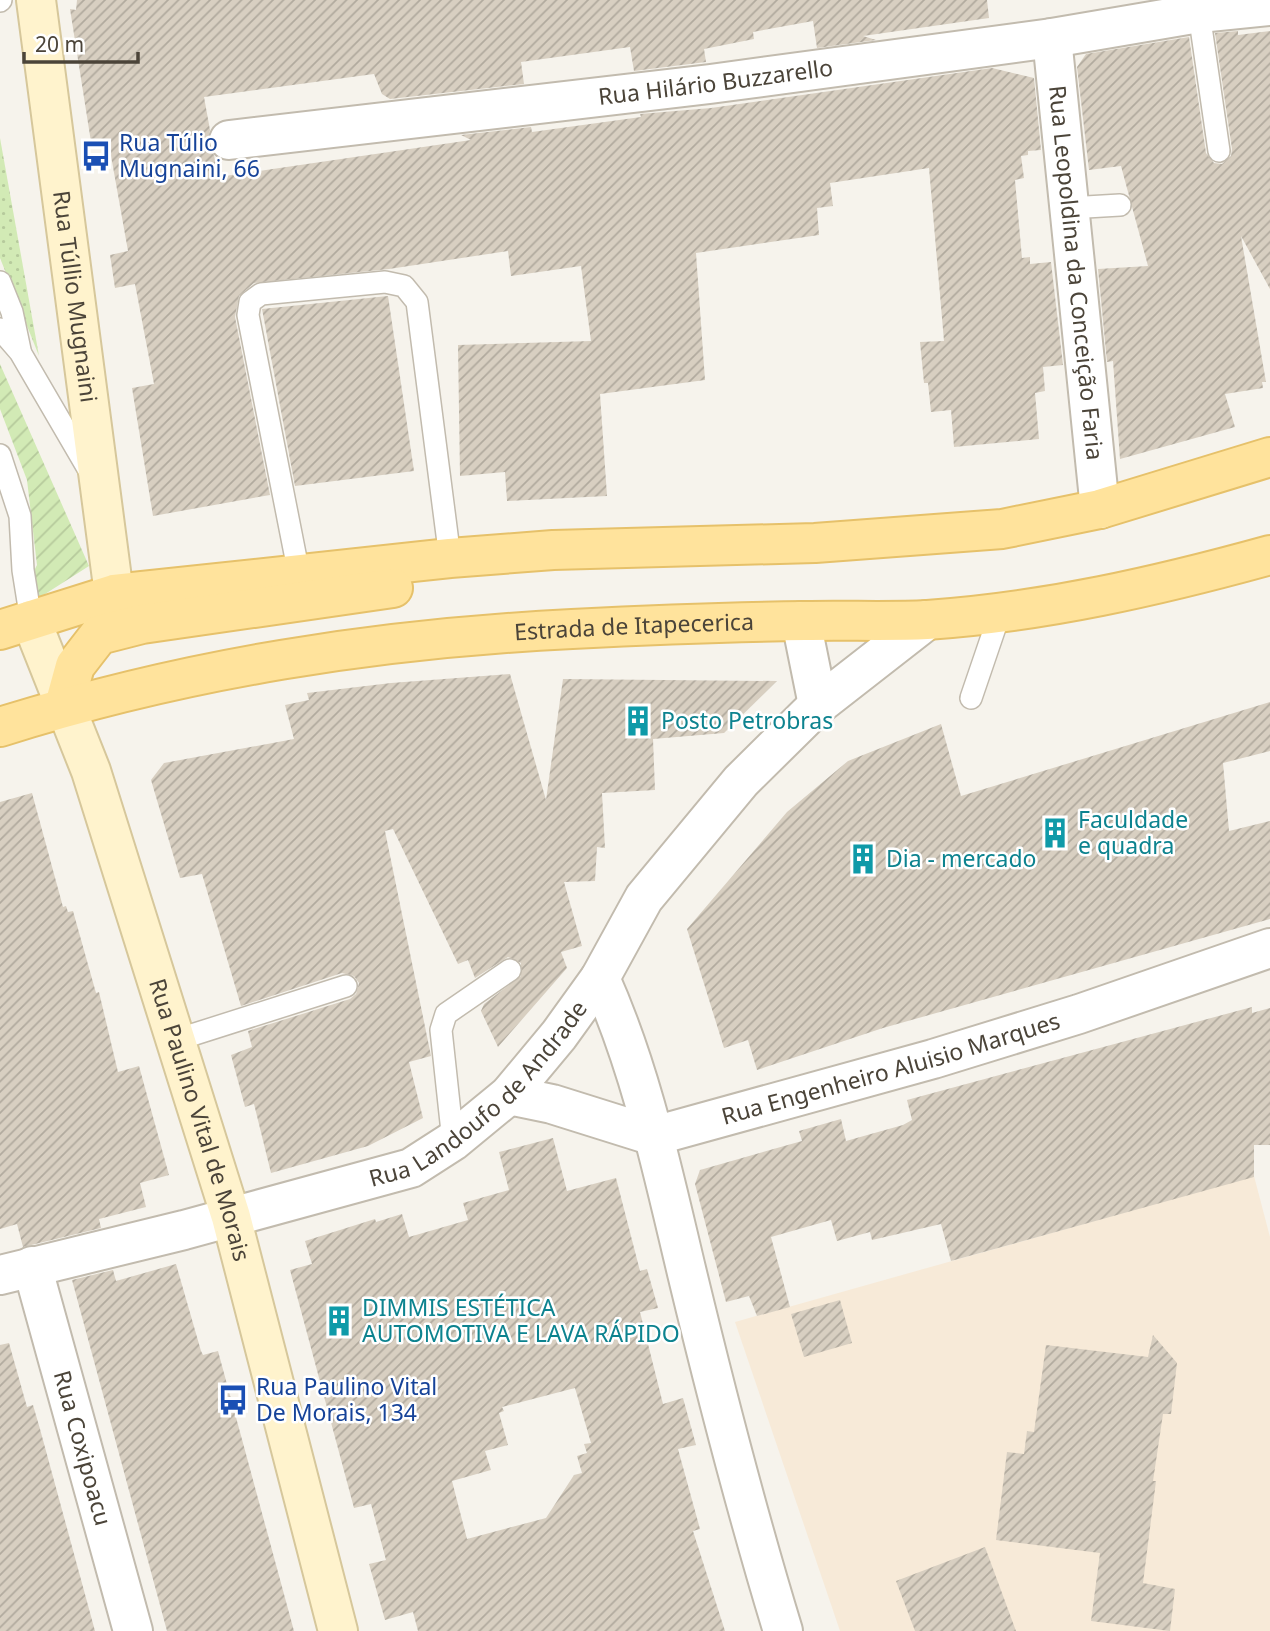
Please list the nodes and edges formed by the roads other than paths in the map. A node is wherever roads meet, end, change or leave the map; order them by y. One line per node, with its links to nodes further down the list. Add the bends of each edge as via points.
1 (36, 0): 16 (street, Rua Túllio Mugnaini)
2 (1199, 6): 3 (street, Rua Hilário Buzzarello); 4 (street, Rua Hilário Buzzarello); 6 (lane)
3 (1270, 6)
4 (1052, 38): 5 (street, Rua Hilário Buzzarello, via 696,86); 8 (street, Rua Leopoldina da Conceição Faria)
5 (229, 140)
6 (1219, 151)
7 (1120, 205): 8 (lane)
8 (1069, 208): 17 (street, Rua Leopoldina da Conceição Faria)
9 (0, 282): 11 (lane)
10 (0, 329): 11 (lane)
11 (20, 352): 16 (lane)
12 (0, 455): 15 (lane)
13 (1270, 457): 17 (main road)
14 (0, 468): 15 (lane)
15 (13, 488): 26 (lane, via 20,516 23,570)
16 (102, 494): 22 (street, Rua Túllio Mugnaini)
17 (1100, 509): 18 (main road, via 1002,529 815,543)
18 (490, 555): 19 (main road); 29 (main road, via 407,585 142,624 99,635 75,666)
19 (450, 558): 21 (main road); 21 (lane, via 416,302 404,286 385,282 261,294 250,302 248,315)
20 (1268, 563): 23 (main road, Estrada de Itapecerica)
21 (299, 574): 22 (main road)
22 (114, 594): 26 (main road)
23 (1001, 610): 24 (main road, Estrada de Itapecerica); 27 (lane)
24 (928, 620): 25 (main road, Estrada de Itapecerica); 28 (street, Rua Landoufo de Andrade)
25 (801, 621): 28 (street); 29 (main road, Estrada de Itapecerica, via 570,629 389,643 238,666)
26 (10, 628): 29 (street, Rua Paulino Vital de Morais)
27 (971, 698)
28 (818, 705): 33 (street, Rua Landoufo de Andrade, via 741,780 677,855 644,898)
29 (64, 706): 30 (main road, Estrada de Itapecerica); 35 (street, Rua Paulino Vital de Morais, via 91,771)
30 (0, 727)
31 (1270, 948): 37 (street, Rua Engenheiro Aluisio Marques, via 933,1059)
32 (510, 970): 38 (lane, via 446,1014 441,1030 443,1074)
33 (600, 978): 36 (street, Rua Landoufo de Andrade); 37 (street, via 621,1027)
34 (346, 986): 35 (lane)
35 (176, 1040): 39 (street, Rua Paulino Vital de Morais)
36 (509, 1095): 37 (street); 38 (street, Rua Landoufo de Andrade)
37 (654, 1136): 43 (street)
38 (453, 1141): 39 (street, Rua Landoufo de Andrade, via 411,1168)
39 (231, 1217): 40 (street, Rua Landoufo de Andrade); 42 (street, Rua Paulino Vital de Morais)
40 (16, 1271): 41 (street, Rua Coxipoacu)
41 (133, 1631)
42 (338, 1631)
43 (782, 1631)

